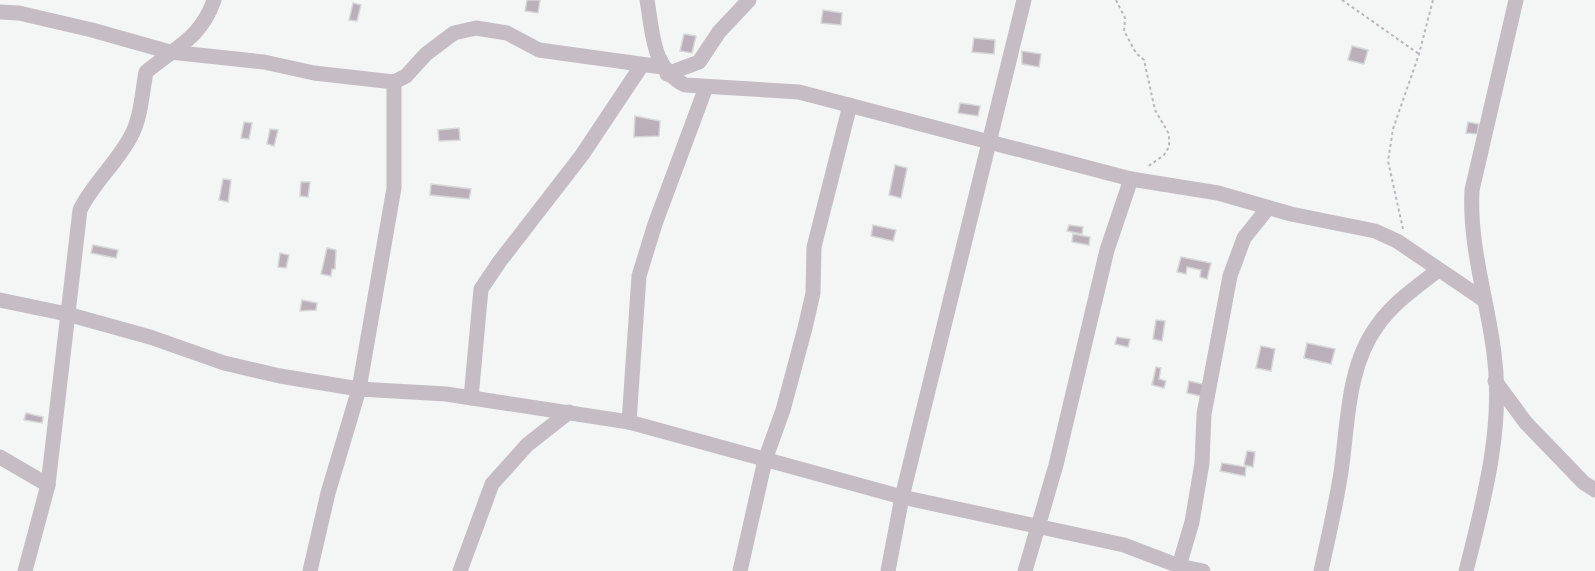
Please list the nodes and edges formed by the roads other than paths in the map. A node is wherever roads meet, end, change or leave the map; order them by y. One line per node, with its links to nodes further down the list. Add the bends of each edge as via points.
1 (214, 0): 7 (street, via 207,21)
2 (647, 0): 9 (street)
3 (750, 0): 9 (street, via 719,32 699,62)
4 (1024, 0): 13 (street)
5 (1516, 0): 18 (street, via 1472,190 1470,220)
6 (0, 12): 7 (street, via 92,30)
7 (170, 52): 10 (street); 19 (street, via 146,72 131,137 90,189 80,210)
8 (642, 65): 9 (street); 10 (street, via 539,50 507,33 476,28 454,33); 22 (street, via 582,155 481,289)
9 (664, 70): 11 (street, via 685,85)
10 (394, 82): 21 (street, via 393,188)
11 (706, 87): 12 (street, via 799,92); 24 (street, via 639,276)
12 (850, 105): 13 (street); 26 (street, via 814,247 813,293 805,328)
13 (991, 144): 14 (street); 29 (street)
14 (1131, 179): 15 (street, via 1218,193); 30 (street, via 1107,250 1056,465)
15 (1268, 208): 16 (street, via 1375,231 1397,241); 31 (street, via 1244,238 1230,276 1204,414 1202,463 1192,522)
16 (1437, 271): 18 (street); 39 (street, via 1399,300 1376,327 1361,356)
17 (0, 300): 19 (street)
18 (1484, 300): 20 (street)
19 (67, 314): 21 (street, via 224,363); 27 (street)
20 (1495, 381): 28 (street, via 1526,423); 40 (street, via 1495,434)
21 (359, 389): 22 (street); 33 (street)
22 (471, 398): 23 (street)
23 (569, 412): 24 (street); 34 (street, via 527,445 492,484)
24 (629, 423): 26 (street)
25 (0, 457): 27 (street)
26 (765, 460): 29 (street); 35 (street)
27 (48, 485): 32 (street)
28 (1595, 490)
29 (902, 497): 30 (street); 36 (street)
30 (1036, 526): 31 (street, via 1124,545); 37 (street)
31 (1179, 566): 38 (street)
32 (25, 571)
33 (310, 571)
34 (460, 571)
35 (740, 571)
36 (888, 571)
37 (1025, 571)
38 (1203, 571)
39 (1321, 571)
40 (1466, 571)

